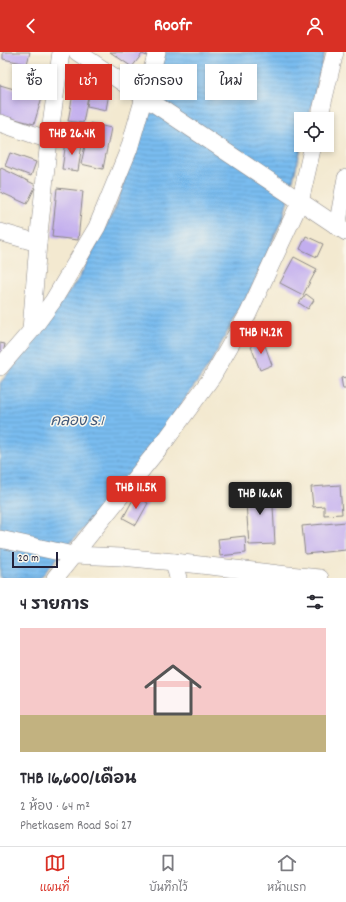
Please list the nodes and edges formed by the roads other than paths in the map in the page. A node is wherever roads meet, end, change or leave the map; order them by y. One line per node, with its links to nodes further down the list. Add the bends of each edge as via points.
1 (61, 52): 11 (street)
2 (77, 52): 6 (street)
3 (157, 52): 5 (street)
4 (335, 52): 9 (street)
5 (154, 64)
6 (120, 81)
7 (145, 100): 18 (street, via 129,149 97,227 53,301)
8 (149, 100): 14 (street)
9 (321, 112)
10 (0, 123): 11 (street)
11 (49, 140): 17 (street)
12 (311, 152): 14 (street)
13 (346, 178): 15 (street)
14 (297, 200): 15 (street); 21 (street, via 248,314 212,377 168,436)
15 (341, 229)
16 (0, 232): 17 (street)
17 (38, 243): 18 (street)
18 (31, 331): 19 (street)
19 (0, 367)
20 (0, 538): 21 (street)
21 (70, 554): 22 (street); 23 (street)
22 (174, 562): 24 (street); 25 (street)
23 (58, 577)
24 (178, 578)
25 (320, 578)

